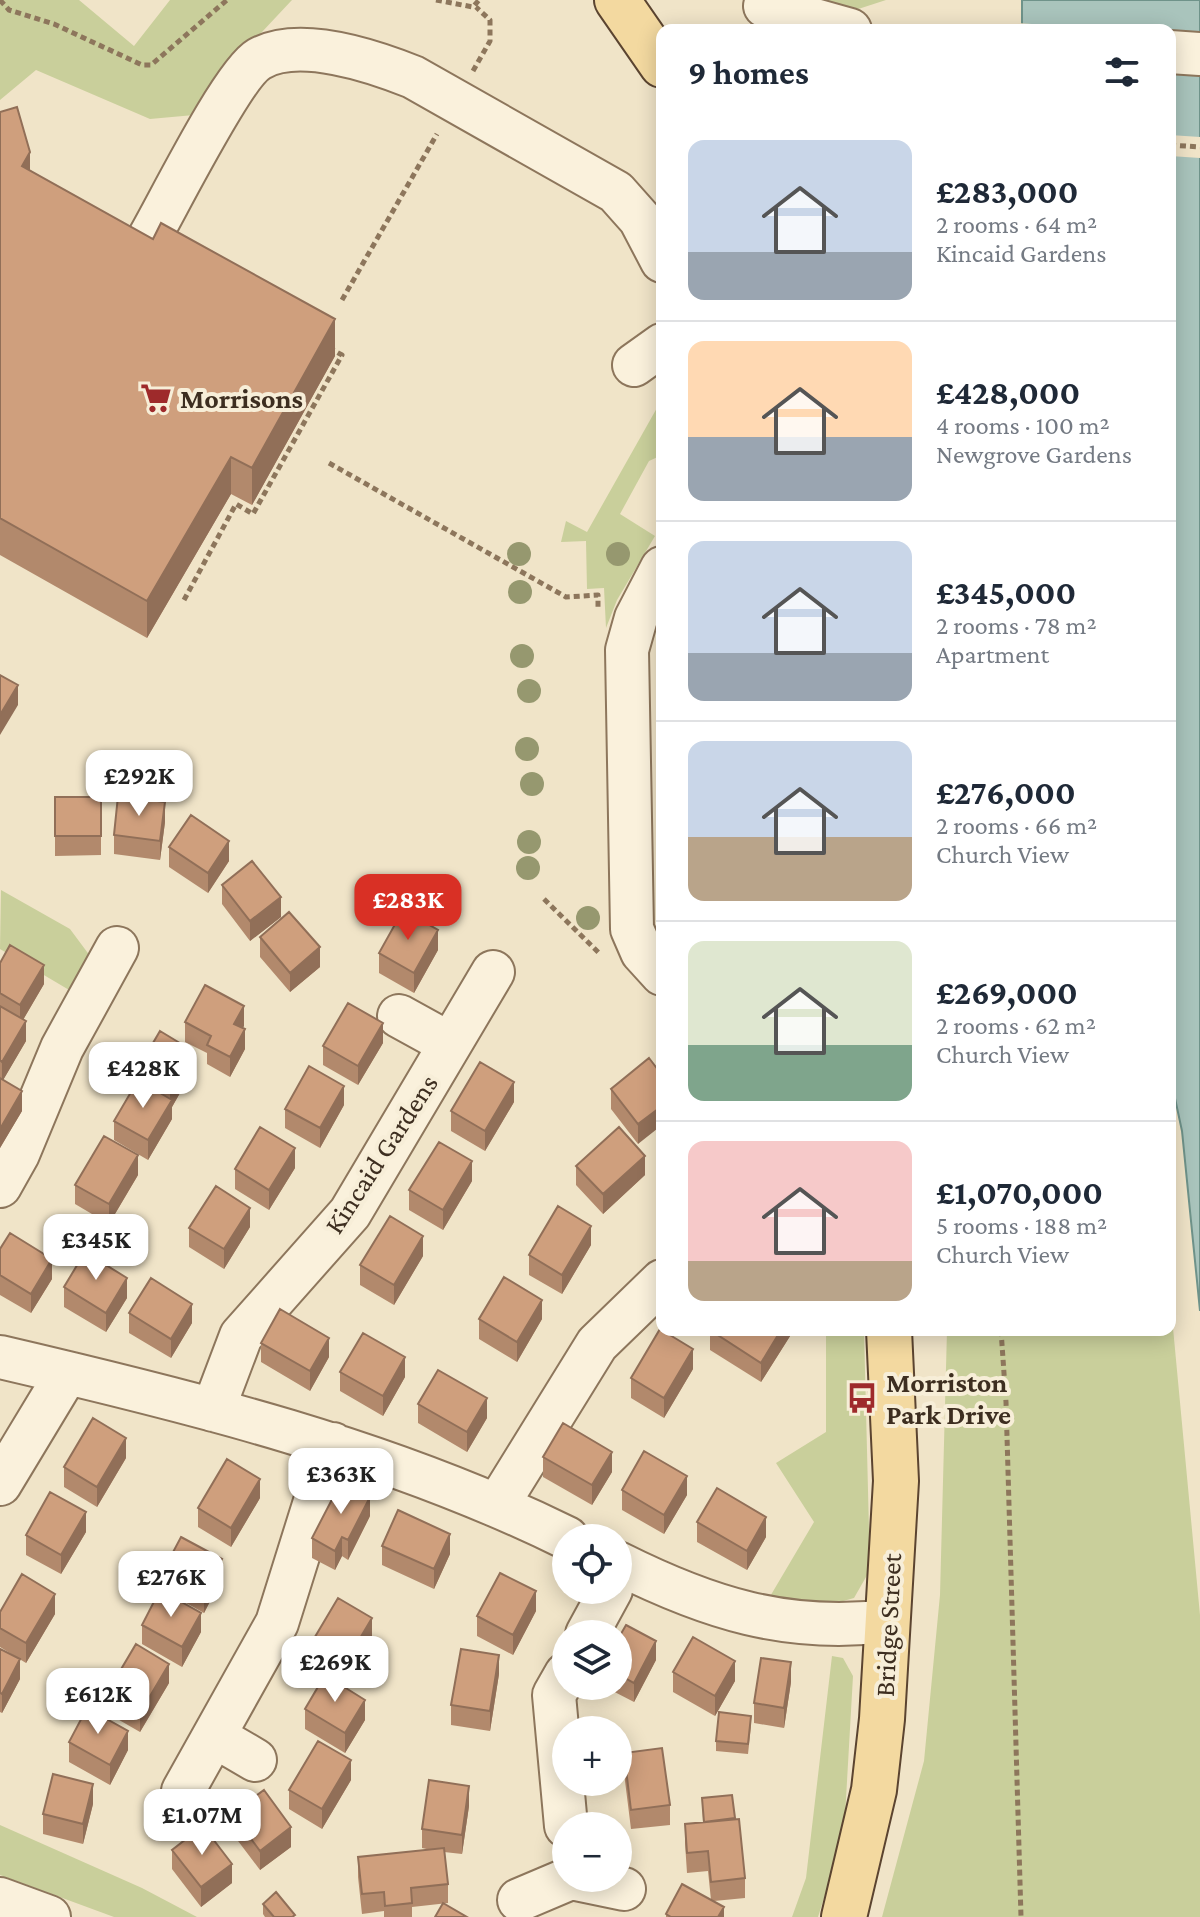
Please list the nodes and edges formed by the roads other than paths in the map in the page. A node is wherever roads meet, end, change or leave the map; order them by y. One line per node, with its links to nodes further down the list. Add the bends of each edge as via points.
1 (617, 0): 6 (main road)
2 (765, 6): 3 (street)
3 (829, 24)
4 (1176, 52): 5 (street)
5 (1200, 54)
6 (656, 56)
7 (150, 236): 8 (street, via 232,91 257,60 305,50 380,64 413,77 616,192 640,219)
8 (656, 250)
9 (656, 583): 10 (street)
10 (637, 632): 11 (street)
11 (646, 839): 13 (street, via 632,929)
12 (117, 948): 17 (street, via 62,1048)
13 (656, 967)
14 (493, 972): 16 (street, Kincaid Gardens)
15 (399, 1016): 16 (street)
16 (450, 1044): 22 (street, Kincaid Gardens, via 350,1213 241,1336)
17 (0, 1186)
18 (656, 1287): 25 (street, via 597,1344)
19 (889, 1336): 28 (main road, Bridge Street, via 896,1481)
20 (0, 1357): 21 (street)
21 (67, 1373): 22 (street); 24 (street)
22 (213, 1410): 23 (street)
23 (333, 1444): 25 (street); 30 (street, via 277,1623)
24 (0, 1484)
25 (498, 1504): 26 (street)
26 (552, 1531)
27 (632, 1579): 28 (street, via 710,1605 799,1624)
28 (888, 1621): 38 (main road, Bridge Street, via 874,1790)
29 (554, 1700): 33 (street)
30 (214, 1736): 31 (street); 32 (street)
31 (255, 1760)
32 (183, 1791)
33 (565, 1812)
34 (552, 1886): 36 (street)
35 (0, 1899): 37 (street)
36 (519, 1900)
37 (49, 1917)
38 (844, 1917)

